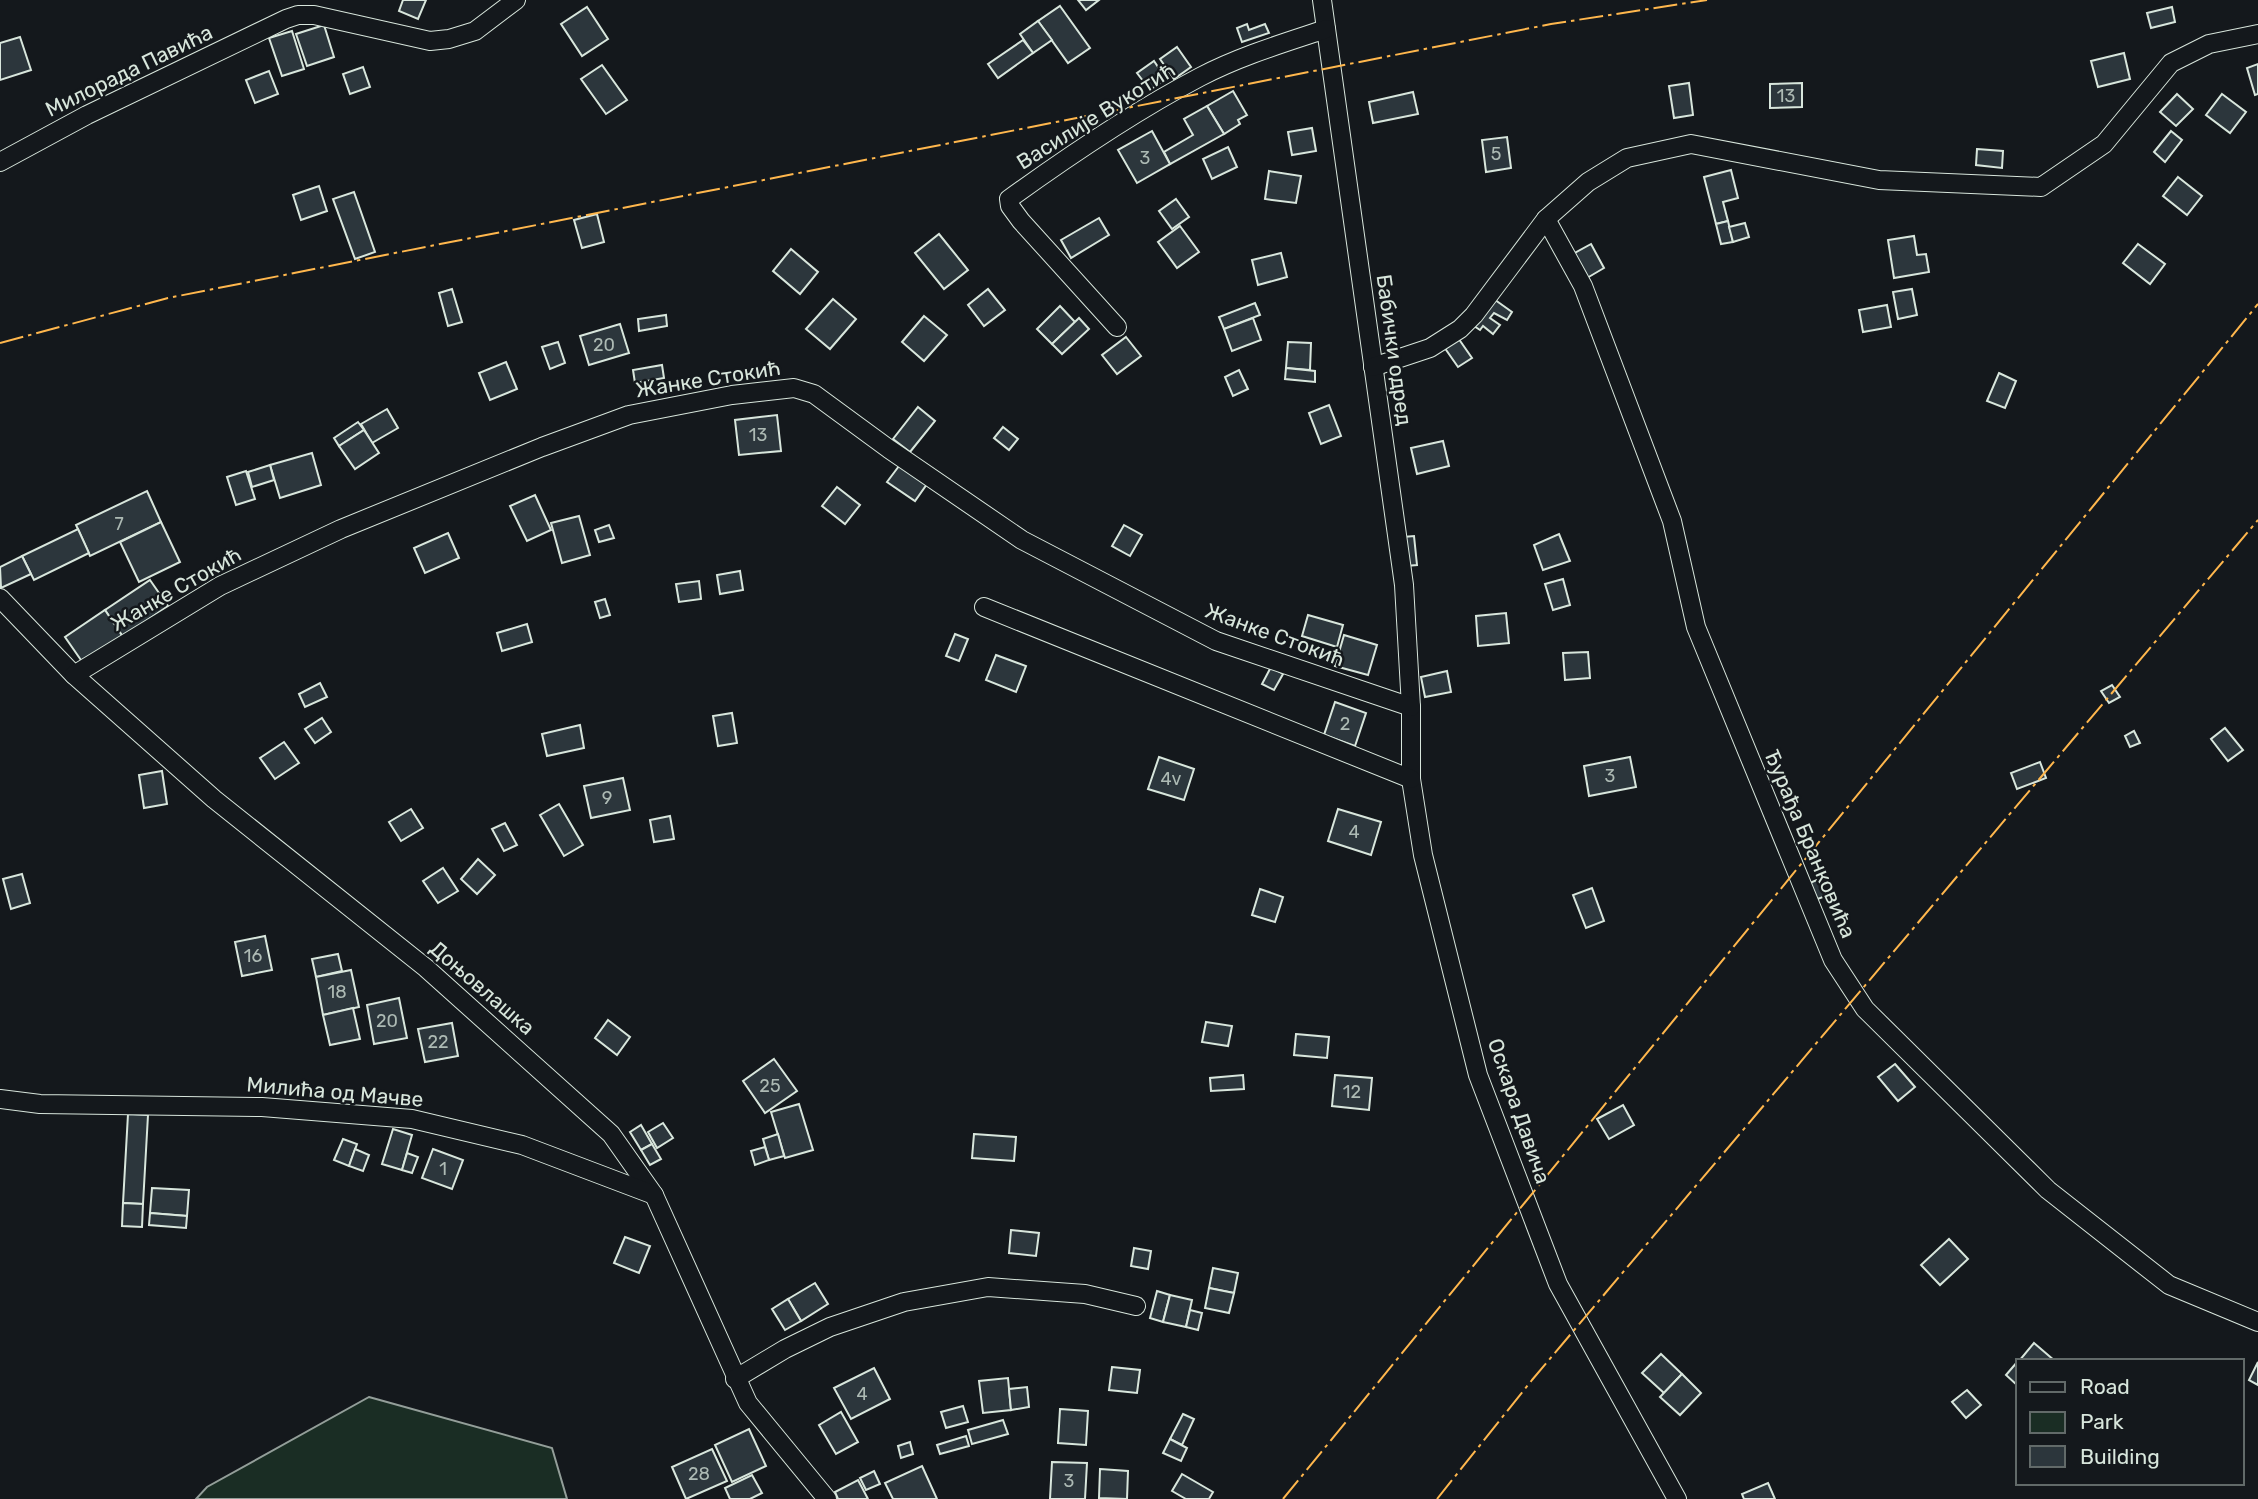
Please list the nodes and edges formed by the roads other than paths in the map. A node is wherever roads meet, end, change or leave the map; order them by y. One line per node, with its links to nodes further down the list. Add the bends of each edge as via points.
1 (516, 0): 5 (street, Милорада Павића, via 475,32 430,41 314,15 286,19)
2 (1322, 0): 3 (street, Бабички одред)
3 (1326, 29): 7 (street, Василије Вукотић, via 1201,76 1077,150 1009,199 1021,221); 8 (street, Бабички одред)
4 (2258, 34): 6 (street, via 2209,44 2171,63 2104,144 2041,187 1879,180 1691,144 1626,158 1588,182)
5 (0, 162)
6 (1546, 219): 8 (street, via 1460,329 1430,348); 17 (street, Ђурађа Бранковића, via 1583,286 1672,521 1696,627 1833,960 1865,1009 2048,1189 2169,1285)
7 (1117, 327)
8 (1373, 366): 12 (street, Бабички одред, via 1404,585)
9 (0, 598): 11 (street, Доњовлашка)
10 (984, 607): 13 (street)
11 (74, 675): 12 (street, Жанке Стокић, via 220,586 341,529 542,447 629,415 794,388 814,394 1022,540 1216,641); 15 (street, Доњовлашка, via 214,799 426,968 601,1124)
12 (1411, 707): 13 (street, Оскара Давича)
13 (1411, 779): 20 (street, Оскара Давича, via 1423,855 1478,1075 1559,1284)
14 (0, 1099): 15 (street, Милића од Мачве, via 40,1104 262,1107 412,1119 522,1145)
15 (654, 1195): 18 (street, Доњовлашка)
16 (1136, 1306): 18 (street, via 1085,1294 988,1287 916,1300 830,1326)
17 (2258, 1322)
18 (736, 1380): 19 (street, Доњовлашка, via 748,1403)
19 (827, 1499)
20 (1677, 1499)

